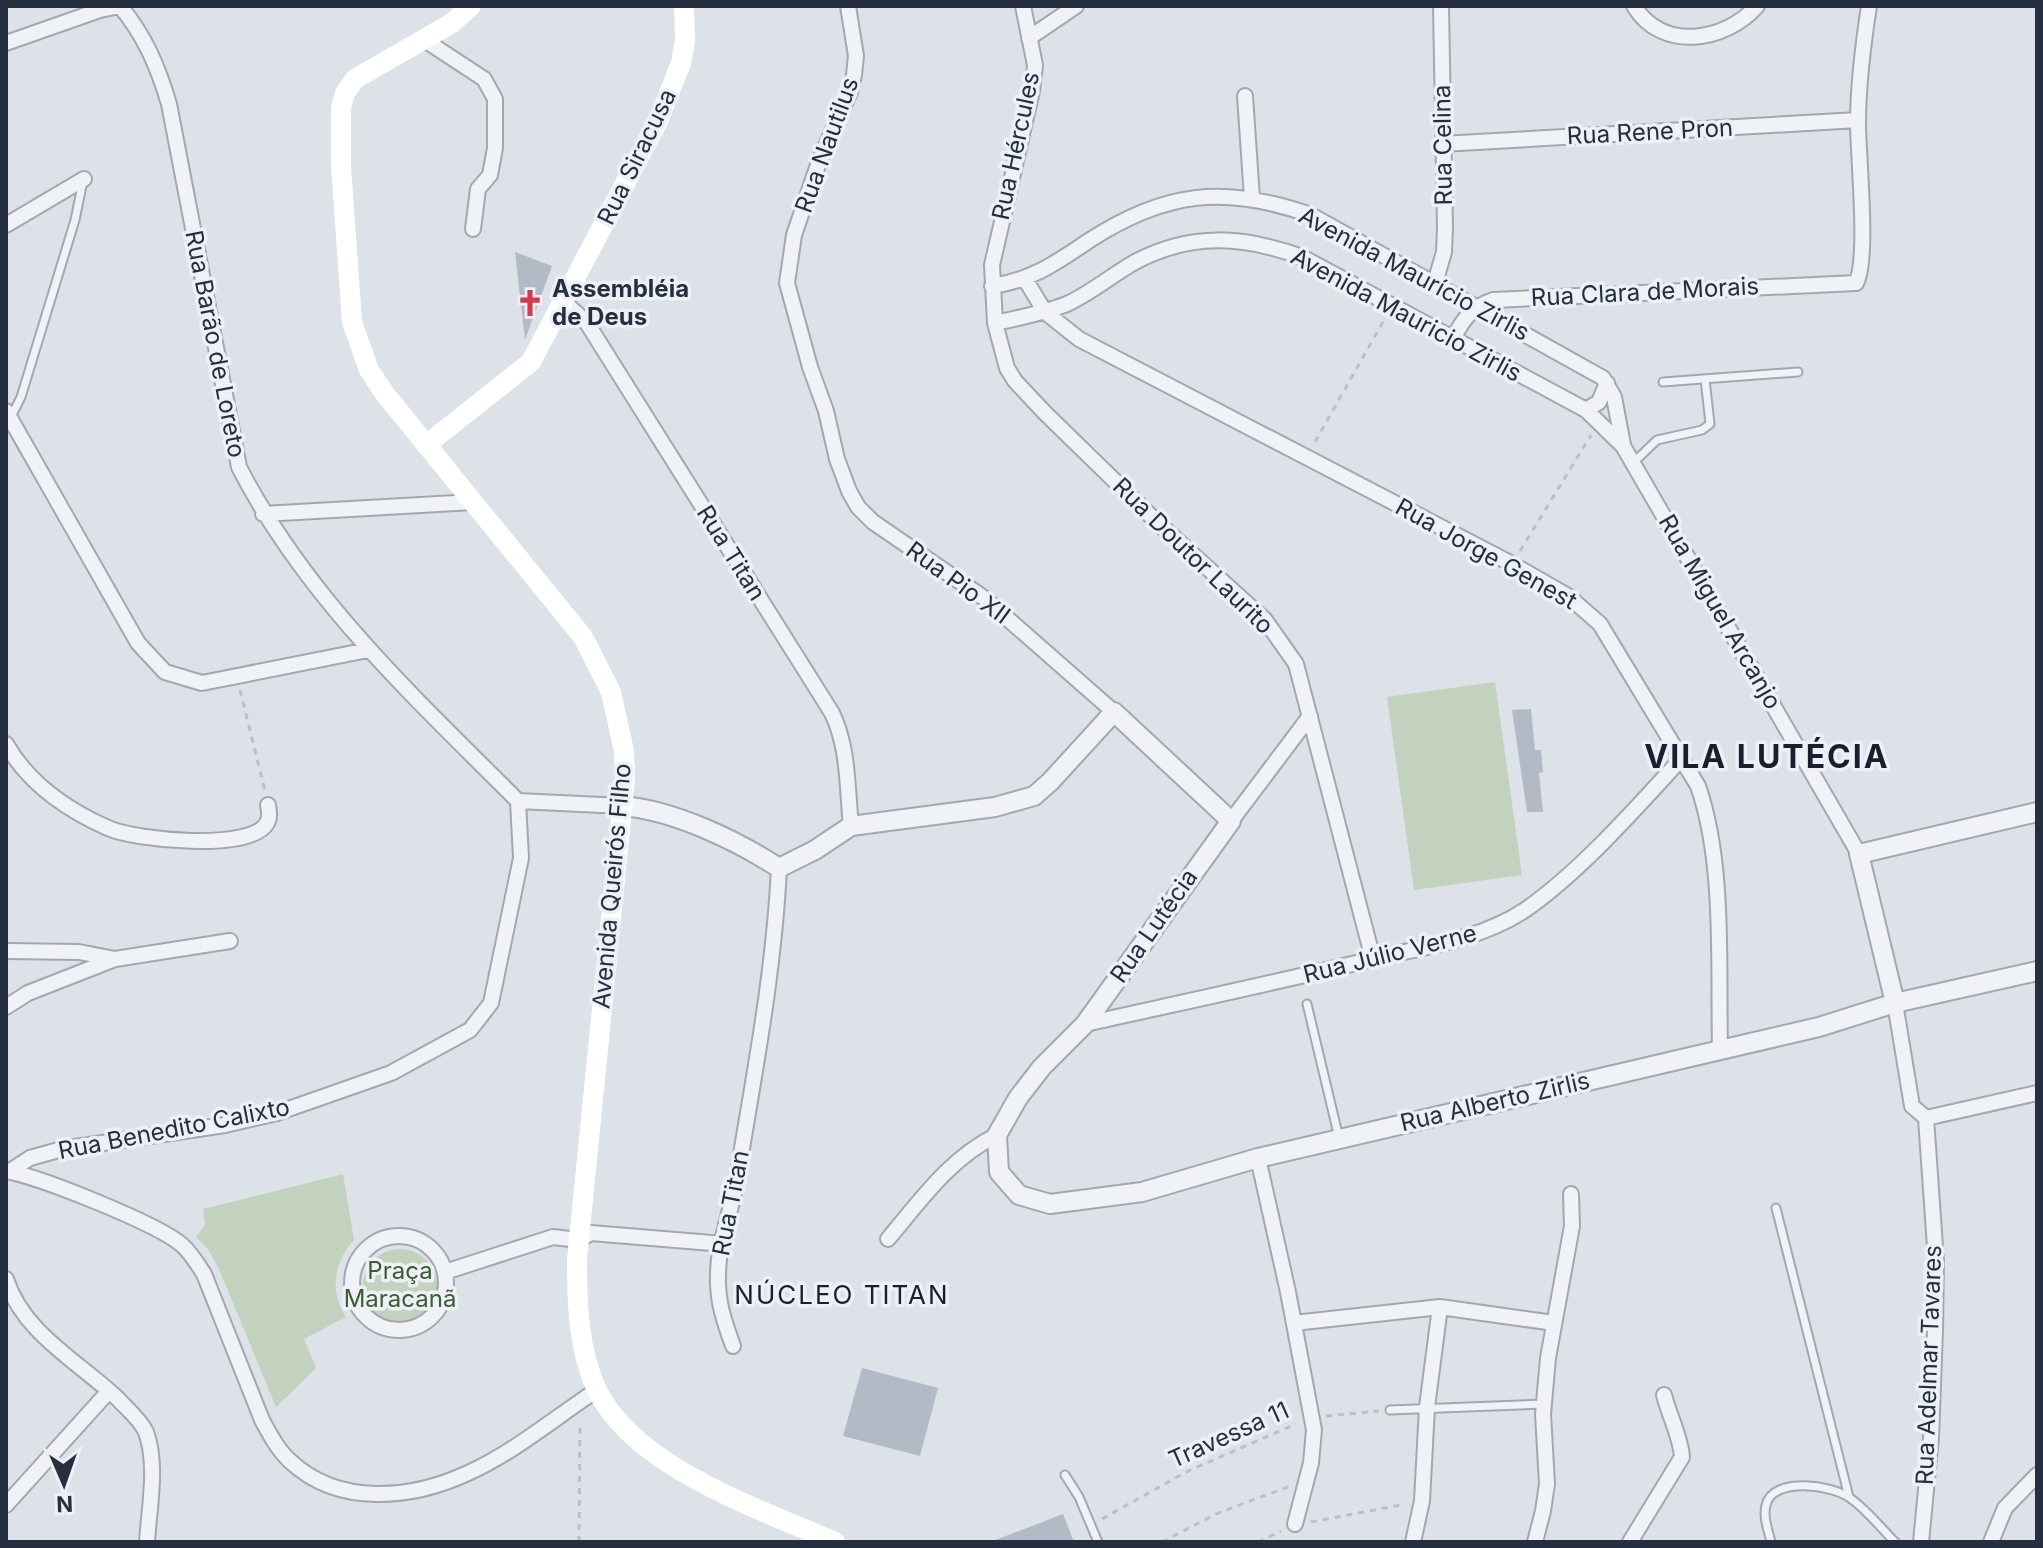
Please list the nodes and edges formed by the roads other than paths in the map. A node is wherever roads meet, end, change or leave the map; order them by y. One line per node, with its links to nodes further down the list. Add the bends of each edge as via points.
1 (471, 6): 11 (main road, Avenida Queirós Filho)
2 (684, 6): 24 (main road, Rua Siracusa, via 685,40 675,82)
3 (848, 6): 21 (street, Rua Nautilus, via 854,75 794,235)
4 (1023, 6): 10 (street, Rua Hércules)
5 (1076, 6): 10 (street)
6 (1441, 6): 15 (street, Rua Celina)
7 (1634, 6): 8 (street, via 1650,26 1681,38 1733,25)
8 (1757, 6)
9 (1869, 6): 14 (street)
10 (1029, 38): 23 (street, Rua Hércules, via 1035,65 1032,91 994,248)
11 (423, 39): 19 (street, via 484,79 495,99 495,148 490,175 478,189); 35 (main road, Avenida Queirós Filho, via 355,79 345,93 341,166 352,322 359,347 385,394)
12 (6, 43): 39 (street, Rua Barão de Loreto, via 120,6 146,43 169,104 239,467)
13 (1245, 96): 17 (street)
14 (1858, 120): 15 (street, Rua Rene Pron); 25 (street, Rua Clara de Morais, via 1862,257 1856,283 1510,298)
15 (1442, 144): 22 (street, Rua Celina, via 1444,252)
16 (84, 179): 18 (street); 34 (lane, via 21,397)
17 (1252, 198): 20 (street, Avenida Maurício Zirlis, via 1191,197 1162,204 1115,225); 22 (street, Avenida Maurício Zirlis, via 1311,215)
18 (6, 225)
19 (473, 229)
20 (1025, 279): 23 (street, Avenida Maurício Zirlis); 26 (street, Rua Jorge Genest)
21 (787, 283): 41 (street, Rua Pio XII, via 837,459 858,507 984,598)
22 (1435, 283): 25 (street, Avenida Maurício Zirlis)
23 (992, 286): 27 (street)
24 (563, 301): 35 (main road, Rua Siracusa, via 531,362); 50 (street, Rua Titan, via 587,323 832,713 840,729)
25 (1476, 306): 28 (street); 32 (street, Avenida Maurício Zirlis)
26 (1045, 312): 27 (street, Avenida Mauricio Zirlis); 28 (street, Avenida Mauricio Zirlis, via 1164,248 1217,240 1269,245 1302,257); 44 (street, Rua Jorge Genest, via 1079,339 1579,603 1600,624)
27 (995, 323): 42 (street, Rua Doutor Laurito, via 1015,381 1265,620 1296,664)
28 (1453, 339): 33 (street, Avenida Mauricio Zirlis)
29 (1798, 372): 30 (lane)
30 (1705, 379): 31 (lane); 37 (lane, via 1710,424 1657,440)
31 (1663, 382)
32 (1607, 383): 33 (street, via 1599,402); 36 (street)
33 (1586, 410): 36 (street, Avenida Mauricio Zirlis)
34 (8, 419): 40 (street, via 105,590 138,643 165,672 202,683)
35 (426, 445): 38 (main road, Avenida Queirós Filho)
36 (1623, 446): 37 (street, Rua Miguel Arcanjo)
37 (1633, 463): 51 (street, Rua Miguel Arcanjo)
38 (473, 502): 39 (street); 47 (main road, Avenida Queirós Filho, via 583,637 595,659 619,719)
39 (263, 514): 40 (street, Rua Barão de Loreto)
40 (368, 650): 45 (street, Rua Barão de Loreto)
41 (1114, 712): 49 (street, Rua Pio XII); 50 (street, via 1034,796 995,807)
42 (1310, 716): 49 (street, Rua Lutécia); 56 (street, Rua Doutor Laurito)
43 (6, 744): 46 (street, via 34,782 111,830 224,841 264,827)
44 (1682, 758): 56 (street, Rua Júlio Verne, via 1604,840 1524,911 1471,936); 62 (street, Rua Jorge Genest, via 1707,812 1715,861)
45 (518, 801): 47 (street); 68 (street, Rua Benedito Calixto, via 521,858 491,1003 470,1030 391,1073 277,1113 62,1149 30,1158)
46 (268, 805)
47 (622, 806): 52 (street, via 686,822); 72 (main road, Avenida Queirós Filho)
48 (2037, 812): 51 (street)
49 (1231, 821): 61 (street, Rua Lutécia)
50 (851, 826): 52 (street)
51 (1859, 854): 58 (street, Rua Miguel Arcanjo)
52 (779, 868): 73 (street, Rua Titan, via 764,1025)
53 (230, 941): 55 (street)
54 (6, 951): 55 (street, via 79,952)
55 (115, 959): 60 (street)
56 (1373, 959): 61 (street, Rua Júlio Verne)
57 (2037, 971): 58 (street, Rua Alberto Zirlis)
58 (1895, 1003): 62 (street, Rua Alberto Zirlis); 64 (street, Rua Adelmar Tavares, via 1912,1106)
59 (1307, 1004): 66 (lane)
60 (6, 1007)
61 (1085, 1024): 65 (street, Rua Lutécia, via 1042,1067)
62 (1720, 1049): 66 (street, Rua Alberto Zirlis)
63 (2037, 1093): 64 (street)
64 (1926, 1118): 99 (street, Rua Adelmar Tavares, via 1936,1261 1931,1438)
65 (997, 1135): 67 (street, Rua Alberto Zirlis, via 999,1172 1009,1186 1019,1195 1050,1204 1142,1192); 71 (street, via 960,1158)
66 (1339, 1138): 67 (street, Rua Alberto Zirlis)
67 (1258, 1158): 77 (street)
68 (7, 1175): 80 (street, via 162,1231 182,1245 204,1274 273,1441 305,1474 327,1485 386,1494 443,1484 490,1462)
69 (1571, 1194): 78 (street, via 1572,1226)
70 (1776, 1208): 88 (lane)
71 (888, 1239)
72 (578, 1240): 73 (street, via 591,1233); 74 (street, via 553,1237); 80 (main road, Avenida Queirós Filho, via 579,1320)
73 (724, 1244): 79 (street, Rua Titan, via 719,1309)
74 (445, 1272): 74 (street, via 428,1246 399,1236 370,1246 359,1258 352,1287 364,1315 376,1325 407,1330 422,1325 443,1302)
75 (6, 1279): 81 (street, via 21,1312 36,1329)
76 (1440, 1307): 77 (street); 78 (street); 84 (street)
77 (1294, 1323): 90 (street, via 1312,1417 1312,1452)
78 (1554, 1323): 83 (street)
79 (733, 1346)
80 (597, 1390): 92 (main road, Avenida Queirós Filho, via 628,1430 690,1477)
81 (109, 1391): 89 (street); 91 (street, via 137,1419 147,1438)
82 (1664, 1395): 96 (street, via 1682,1457)
83 (1544, 1404): 84 (lane); 95 (street, via 1547,1484)
84 (1427, 1407): 85 (lane); 94 (street, via 1422,1501)
85 (1390, 1410)
86 (1065, 1475): 93 (lane)
87 (2037, 1475): 100 (street, via 2005,1508)
88 (1849, 1497): 97 (lane, via 1813,1485 1772,1494 1766,1506); 98 (lane)
89 (6, 1505)
90 (1295, 1524)
91 (147, 1542)
92 (835, 1542)
93 (1098, 1542)
94 (1413, 1542)
95 (1535, 1542)
96 (1630, 1542)
97 (1771, 1542)
98 (1895, 1542)
99 (1921, 1542)
100 (1991, 1542)

